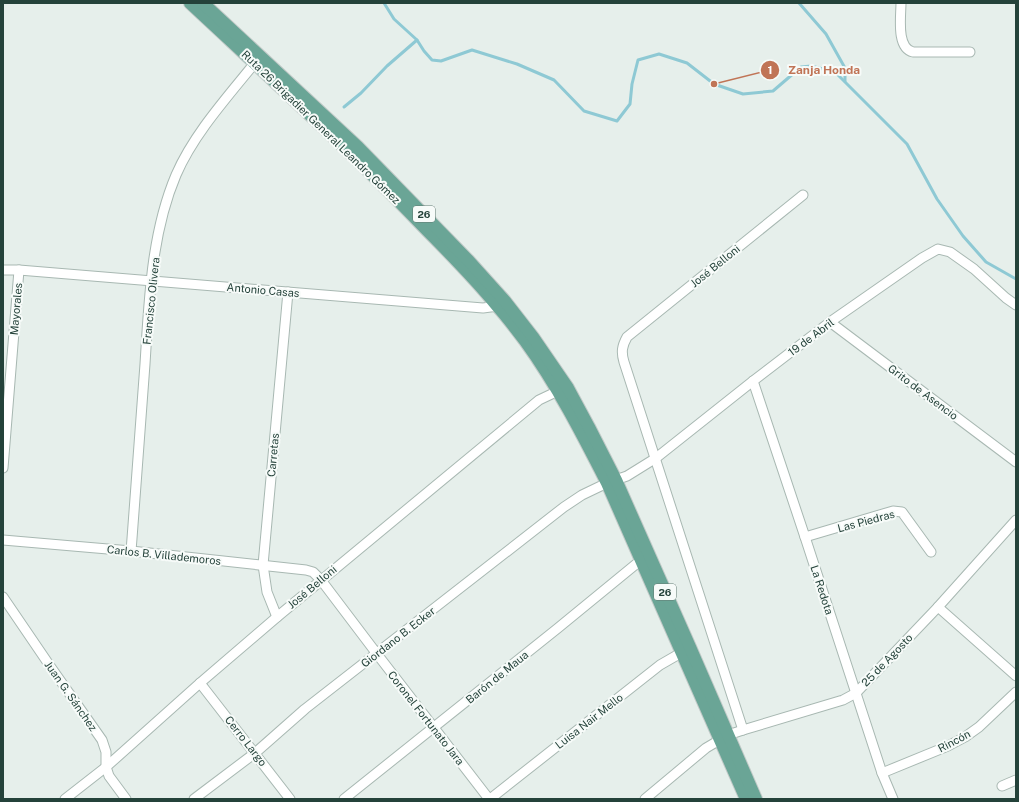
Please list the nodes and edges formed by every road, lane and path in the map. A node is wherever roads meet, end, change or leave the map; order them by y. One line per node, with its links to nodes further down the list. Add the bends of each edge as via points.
1 (190, 3): 5 (main road, Ruta 26 Brigadier General Leandro Gómez / 26)
2 (203, 3): 5 (main road, Ruta 26 Brigadier General Leandro Gómez / 26)
3 (901, 3): 4 (street, via 900,33 904,46 910,52)
4 (970, 52)
5 (258, 60): 9 (street, Francisco Olivera, via 201,132 177,174 159,231); 11 (main road, Ruta 26 Brigadier General Leandro Gómez / 26, via 463,268)
6 (803, 195): 16 (street, José Belloni, via 627,338 623,358)
7 (3, 270): 8 (street, Antonio Casas)
8 (19, 270): 9 (street, Antonio Casas); 18 (street, Mayorales)
9 (151, 281): 10 (street, Antonio Casas); 23 (street, Francisco Olivera)
10 (288, 292): 11 (street, Antonio Casas, via 483,308); 26 (street, Carretas)
11 (501, 303): 15 (main road, Ruta 26 Brigadier General Leandro Gómez / 26, via 526,343)
12 (1016, 305): 13 (street, 19 de Abril, via 974,269 950,252 938,249)
13 (830, 322): 14 (street, 19 de Abril); 17 (street, Grito de Asencio)
14 (753, 381): 16 (street, 19 de Abril); 21 (street, La Redota)
15 (563, 389): 19 (main road, Ruta 26 Brigadier General Leandro Gómez / 26, via 582,433); 27 (street, José Belloni, via 539,400)
16 (656, 458): 19 (street, 19 de Abril); 38 (street)
17 (1016, 462)
18 (3, 468)
19 (612, 482): 25 (main road, Ruta 26 Brigadier General Leandro Gómez / 26); 32 (street, Giordano B. Ecker, via 564,507)
20 (1016, 520): 29 (street, 25 de Agosto)
21 (805, 537): 24 (street, Las Piedras, via 893,511 902,512); 36 (street, La Redota)
22 (3, 540): 23 (street, Carlos B. Villademoros)
23 (131, 551): 26 (street, Carlos B. Villademoros)
24 (931, 552)
25 (645, 557): 31 (main road, Ruta 26 Brigadier General Leandro Gómez / 26); 37 (street, Barón de Maua)
26 (263, 565): 27 (street, Carlos B. Villademoros, via 306,570 313,572); 30 (street, Carretas, via 267,592)
27 (321, 580): 30 (street, José Belloni); 32 (street, Coronel Fortunato Jara)
28 (3, 597): 41 (street, Juan G. Sánchez, via 102,740 106,752)
29 (938, 607): 33 (street); 36 (street, 25 de Agosto)
30 (277, 617): 34 (street, José Belloni)
31 (686, 650): 39 (main road, Ruta 26 Brigadier General Leandro Gómez / 26); 50 (street, Luisa Nair Mello, via 660,665)
32 (377, 654): 37 (street, Coronel Fortunato Jara); 40 (street, Giordano B. Ecker, via 305,709)
33 (1016, 676)
34 (200, 683): 40 (street, Cerro Largo); 41 (street, José Belloni)
35 (1016, 692): 42 (street, Rincón, via 965,737)
36 (856, 693): 38 (street, 25 de Agosto, via 843,700); 42 (street, La Redota)
37 (433, 728): 49 (street, Barón de Maua); 50 (street, Coronel Fortunato Jara)
38 (743, 730): 39 (street, 25 de Agosto)
39 (724, 738): 51 (street, 25 de Agosto, via 706,748); 52 (main road, Ruta 26 Brigadier General Leandro Gómez / 26); 53 (main road, Ruta 26 Brigadier General Leandro Gómez / 26)
40 (255, 753): 47 (street, Giordano B. Ecker); 48 (street, Cerro Largo)
41 (106, 767): 45 (street, José Belloni); 46 (street, Juan G. Sánchez, via 109,776)
42 (882, 773): 54 (street, La Redota)
43 (1016, 780): 44 (street)
44 (1002, 786)
45 (65, 799)
46 (126, 799)
47 (194, 799)
48 (290, 799)
49 (344, 799)
50 (490, 799)
51 (645, 799)
52 (746, 799)
53 (756, 799)
54 (893, 799)

